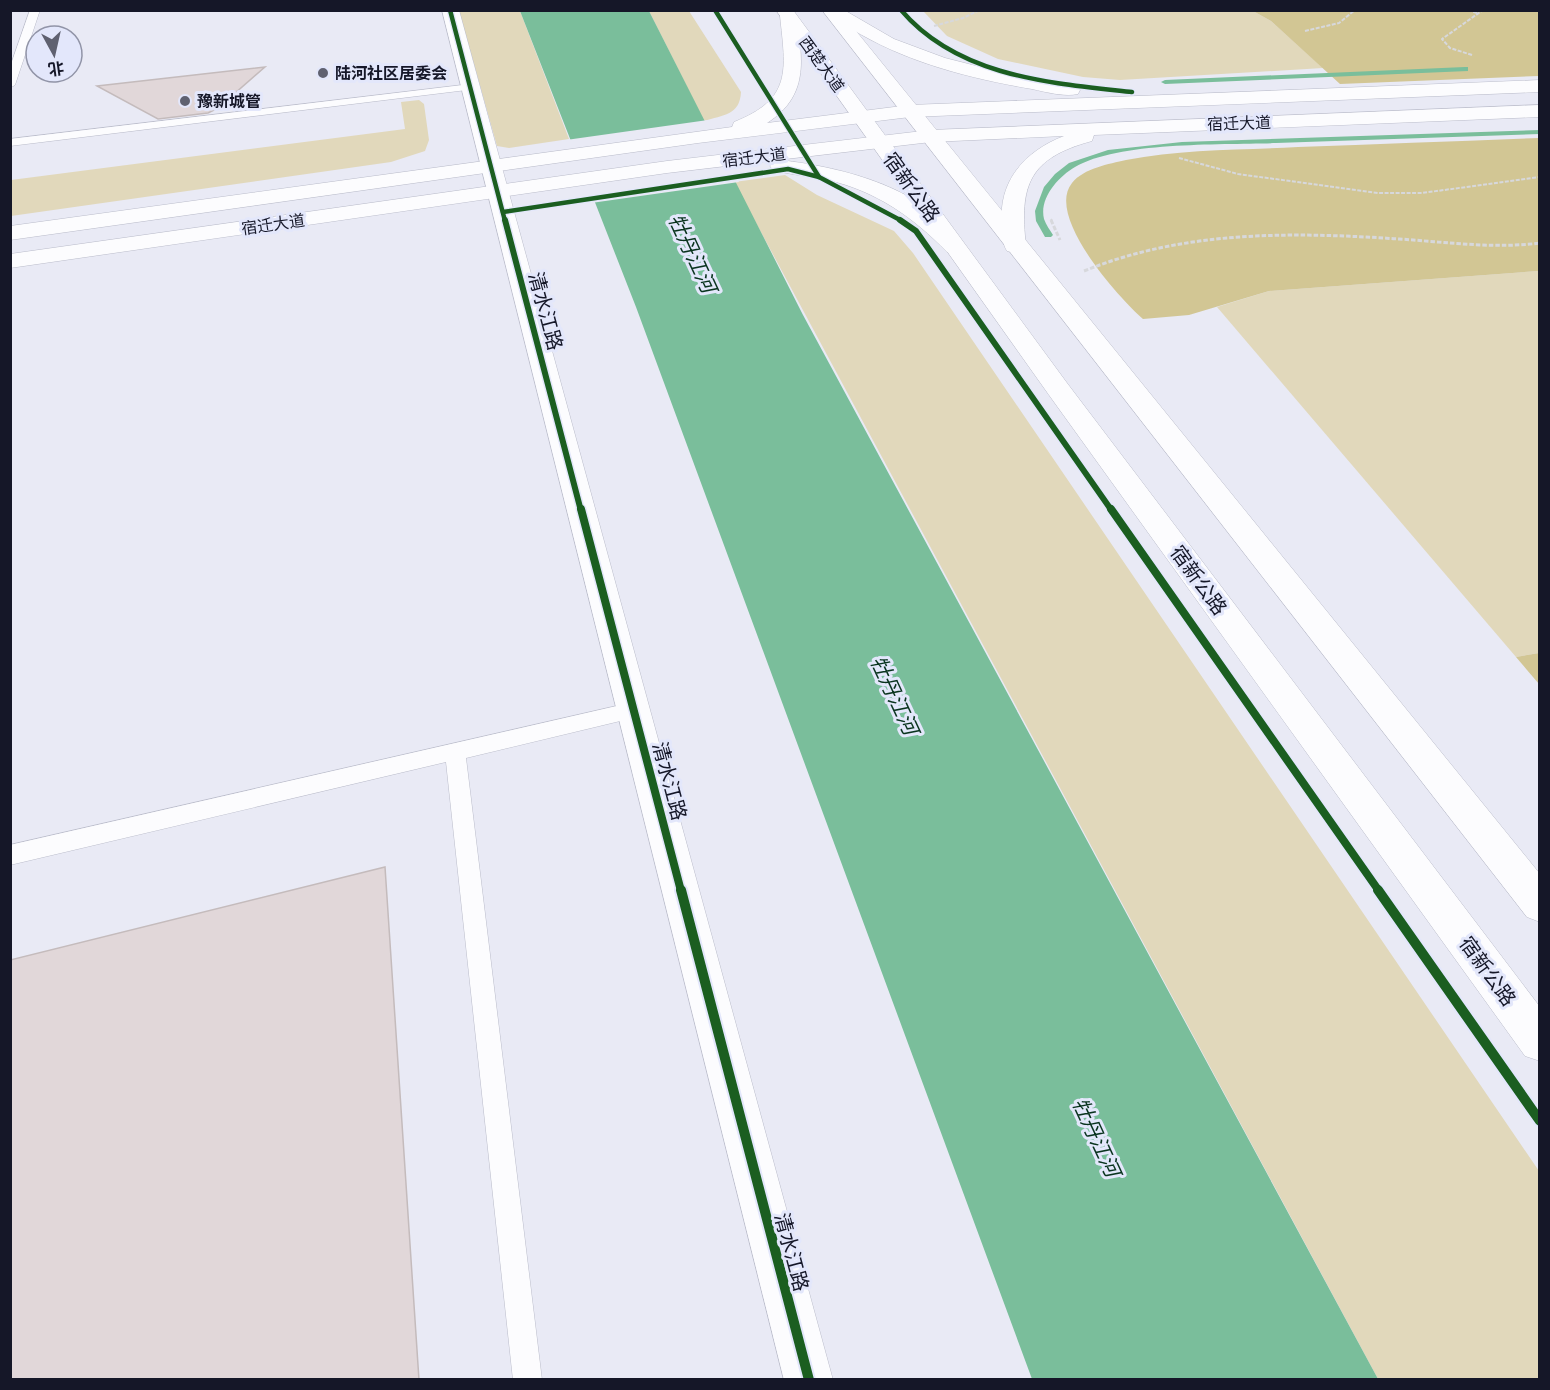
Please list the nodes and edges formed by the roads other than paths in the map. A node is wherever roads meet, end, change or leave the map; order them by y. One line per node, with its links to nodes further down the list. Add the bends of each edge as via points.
1 (35, 10): 5 (lane)
2 (450, 10): 7 (main road, 清水江路)
3 (831, 10): 8 (main road, via 896,46 999,78 1075,91); 9 (main road, 西楚大道)
4 (786, 13): 11 (main road, 西楚大道); 14 (main road, via 794,64 788,91 781,102 745,125)
5 (10, 85)
6 (1539, 86): 8 (main road, 宿迁大道)
7 (471, 87): 16 (lane); 18 (main road, 清水江路)
8 (1288, 96): 9 (main road, 宿迁大道)
9 (910, 111): 11 (main road, 宿迁大道); 13 (main road)
10 (1539, 111): 12 (main road, 宿迁大道)
11 (861, 117): 14 (main road, 宿迁大道); 15 (main road, 宿新公路)
12 (1141, 127): 13 (main road, 宿迁大道); 20 (main road, via 1074,140 1028,165 1018,184 1012,212)
13 (930, 136): 15 (main road, 宿迁大道); 20 (main road)
14 (698, 138): 18 (main road, 宿迁大道)
15 (879, 142): 17 (main road, 宿迁大道); 21 (main road, 宿新公路)
16 (10, 143)
17 (667, 167): 18 (main road, 宿迁大道); 21 (main road, via 768,164 818,170 893,196 916,211)
18 (505, 178): 19 (main road, 宿迁大道); 22 (main road, 宿迁大道); 23 (main road, 清水江路)
19 (10, 233)
20 (1016, 246): 26 (main road)
21 (955, 247): 27 (main road, 宿新公路)
22 (10, 261)
23 (634, 710): 24 (lane); 29 (main road, 清水江路)
24 (455, 750): 25 (lane); 28 (lane)
25 (10, 855)
26 (1539, 904)
27 (1539, 1041)
28 (528, 1380)
29 (809, 1380)

